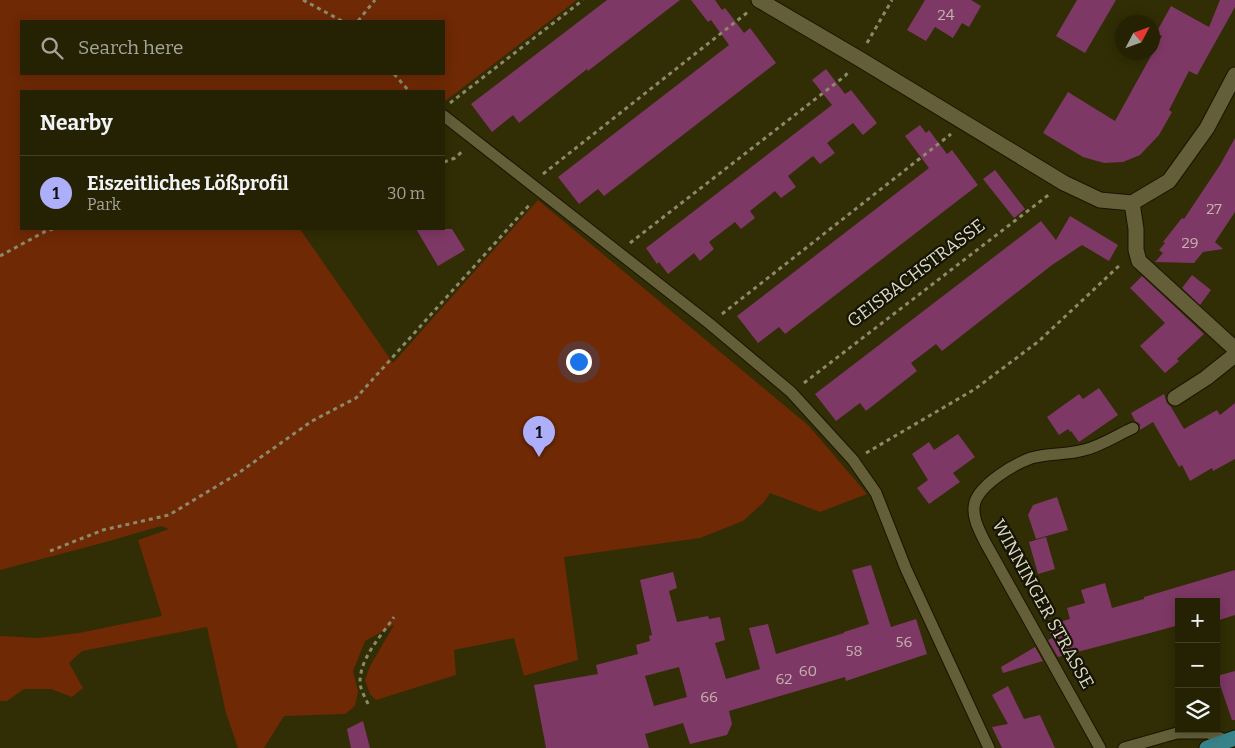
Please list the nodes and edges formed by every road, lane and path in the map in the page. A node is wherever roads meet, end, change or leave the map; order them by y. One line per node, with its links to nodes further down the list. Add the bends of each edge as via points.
1 (303, 0): 6 (path)
2 (375, 0): 7 (path)
3 (583, 0): 12 (path)
4 (892, 0): 8 (path)
5 (760, 1): 8 (street); 18 (path)
6 (340, 20)
7 (359, 20)
8 (858, 58): 14 (street); 23 (path, via 846,76)
9 (395, 75): 11 (path)
10 (1235, 76): 20 (street, via 1207,128 1169,181)
11 (408, 90)
12 (445, 107)
13 (445, 117): 15 (lane)
14 (965, 124): 17 (street); 25 (path)
15 (474, 141): 16 (path, via 455,158); 18 (lane)
16 (445, 162)
17 (1064, 183): 20 (street, via 1100,200); 28 (path, GEISBACHSTRASSE)
18 (531, 184): 19 (lane)
19 (541, 192): 23 (lane); 32 (path, via 356,398 312,421 237,474 170,515 103,530)
20 (1132, 203): 22 (street)
21 (50, 230): 24 (path)
22 (1136, 250): 26 (street, via 1139,261); 31 (path, via 1045,335 975,389)
23 (618, 253): 25 (lane)
24 (0, 256)
25 (710, 324): 28 (lane)
26 (1235, 349)
27 (1235, 355): 29 (street)
28 (791, 392): 31 (lane)
29 (1175, 398)
30 (1133, 428): 37 (lane, WINNINGER STRASSE, via 1088,449 1032,458 1013,466 980,494 975,508 977,526 985,542)
31 (853, 460): 36 (lane, via 876,493 906,568)
32 (50, 551)
33 (394, 617): 34 (path, via 361,670 360,684)
34 (368, 704)
35 (1232, 739): 38 (lane, via 1208,732 1177,733); 39 (main road)
36 (989, 748)
37 (1100, 748)
38 (1124, 748)
39 (1208, 748)

